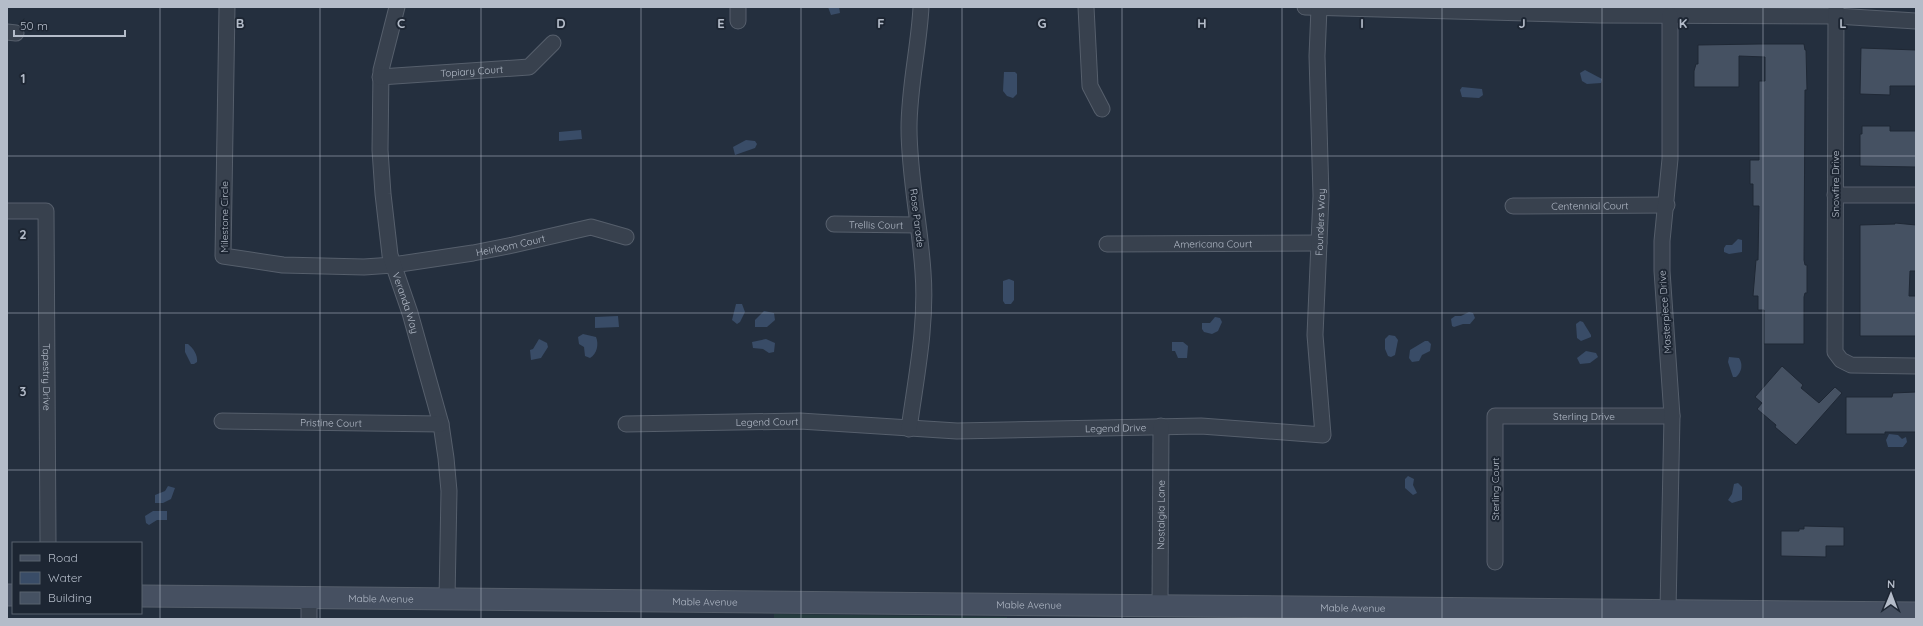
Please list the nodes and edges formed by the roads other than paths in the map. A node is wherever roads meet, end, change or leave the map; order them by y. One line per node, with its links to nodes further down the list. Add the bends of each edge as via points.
1 (227, 7): 24 (street, Milestone Circle, via 223,256 283,265)
2 (397, 7): 12 (street, Veranda Way, via 383,55)
3 (921, 7): 20 (street, Rose Parade, via 909,126 910,163)
4 (1086, 7): 13 (street, via 1090,86)
5 (1304, 7): 6 (street)
6 (1320, 8): 7 (street); 22 (street, Founders Way)
7 (1487, 10): 9 (street)
8 (1836, 11): 9 (street); 10 (street); 14 (street, Snowfire Drive)
9 (1670, 15): 16 (street, Masterpiece Drive, via 1670,159)
10 (1916, 21)
11 (552, 43): 12 (street, Topiary Court, via 529,67)
12 (380, 77): 24 (street, Veranda Way, via 380,158)
13 (1102, 109)
14 (1835, 195): 15 (street); 25 (street, Snowfire Drive, via 1834,348 1841,360 1858,366)
15 (1916, 195)
16 (1666, 205): 17 (street, Centennial Court); 27 (street, Masterpiece Drive, via 1662,271)
17 (1513, 206)
18 (7, 211): 34 (street, Tapestry Drive, via 46,211)
19 (834, 224): 20 (street, Trellis Court)
20 (918, 225): 32 (street, Rose Parade, via 924,311)
21 (626, 237): 24 (street, Heirloom Court, via 591,227 513,246)
22 (1319, 243): 23 (street, Americana Court); 33 (street, Founders Way, via 1315,335)
23 (1107, 244)
24 (393, 265): 29 (street, Veranda Way, via 410,313)
25 (1916, 366)
26 (1495, 416): 27 (street, Sterling Drive); 35 (street, Sterling Court)
27 (1672, 416): 40 (street, Masterpiece Drive)
28 (222, 421): 29 (street, Pristine Court)
29 (441, 424): 38 (street, Veranda Way, via 449,491)
30 (626, 424): 32 (street, Legend Court, via 800,422)
31 (1161, 426): 32 (street, Legend Drive, via 1005,431); 33 (street, Legend Drive, via 1236,428); 39 (street, Nostalgia Lane)
32 (909, 429)
33 (1323, 435)
34 (48, 542)
35 (1495, 562)
36 (142, 596): 37 (street, Mable Avenue)
37 (309, 597): 38 (street, Mable Avenue); 45 (street)
38 (447, 599): 41 (street, Mable Avenue)
39 (1160, 605): 41 (street, Mable Avenue); 43 (street, Mable Avenue)
40 (1668, 610): 42 (street, Mable Avenue); 44 (street, Mable Avenue)
41 (1025, 612)
42 (1916, 613)
43 (1466, 614): 44 (street, Mable Avenue)
44 (1495, 614)
45 (309, 619)

